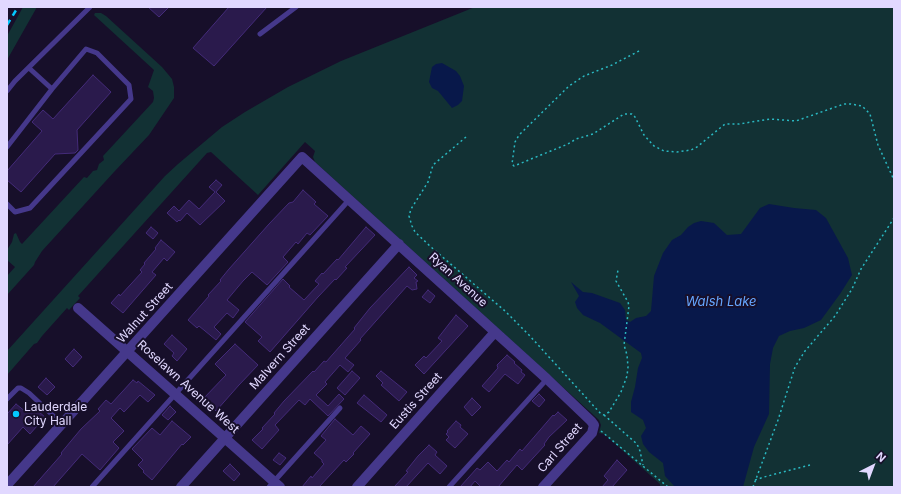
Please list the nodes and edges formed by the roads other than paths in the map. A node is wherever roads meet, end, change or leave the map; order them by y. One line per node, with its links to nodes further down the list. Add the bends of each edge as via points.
1 (90, 7): 4 (lane)
2 (296, 7): 3 (lane)
3 (260, 34)
4 (29, 68): 5 (lane); 6 (lane)
5 (52, 89): 7 (lane); 10 (lane, via 86,49 97,53 129,85 131,100 30,208 15,212)
6 (7, 92)
7 (7, 147)
8 (302, 157): 9 (street, Ryan Avenue); 14 (street, Walnut Street)
9 (349, 200): 11 (street, Ryan Avenue); 16 (lane)
10 (7, 204)
11 (399, 244): 13 (street, Ryan Avenue); 21 (street, Malvern Street)
12 (78, 308): 14 (street, Roselawn Avenue West)
13 (495, 332): 15 (street, Ryan Avenue); 26 (street, Eustis Street)
14 (128, 351): 16 (street, Roselawn Avenue West); 19 (street, Walnut Street)
15 (546, 379): 20 (street, Ryan Avenue, via 588,418); 27 (lane)
16 (175, 393): 21 (street, Roselawn Avenue West); 24 (lane)
17 (7, 399): 19 (lane, via 21,388)
18 (340, 408): 23 (lane)
19 (62, 424): 22 (street, Walnut Street)
20 (594, 427): 28 (street, Carl Street)
21 (226, 438): 23 (street, Roselawn Avenue West); 25 (street, Malvern Street)
22 (7, 485)
23 (274, 485)
24 (92, 487)
25 (181, 487)
26 (357, 487)
27 (449, 487)
28 (543, 487)

